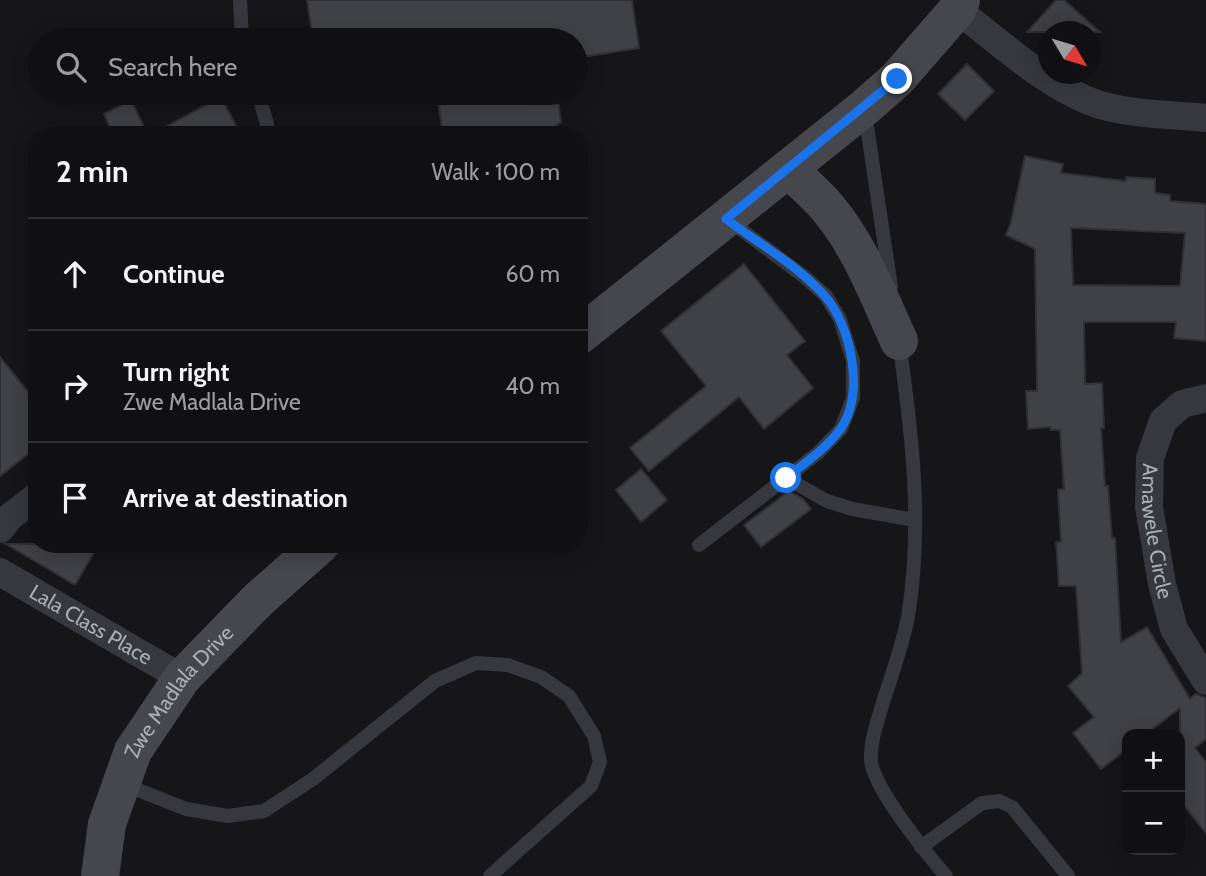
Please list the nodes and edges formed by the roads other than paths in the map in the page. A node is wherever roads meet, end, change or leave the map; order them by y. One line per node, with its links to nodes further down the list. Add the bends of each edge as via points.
1 (240, 0): 3 (lane)
2 (959, 5): 5 (street, via 897,79); 6 (street, via 1053,83 1091,102)
3 (240, 28)
4 (261, 105): 7 (lane)
5 (864, 108): 8 (street); 11 (lane)
6 (1206, 118)
7 (267, 126)
8 (788, 169): 9 (street); 11 (street, via 847,235)
9 (726, 219): 10 (street); 13 (lane, via 825,296 840,319 853,361 853,398 841,429)
10 (588, 329)
11 (899, 341): 15 (lane, via 915,480)
12 (1206, 398): 21 (street, Amawele Circle, via 1182,404 1163,421 1150,458 1149,508 1174,629)
13 (786, 478): 15 (lane, via 827,501); 17 (lane)
14 (28, 503): 16 (street)
15 (915, 520): 23 (lane, via 916,558 907,620 872,740 871,762 878,781)
16 (0, 529)
17 (699, 545)
18 (311, 553): 20 (street, Zwe Madlala Drive)
19 (0, 572): 20 (street, Lala Class Place)
20 (182, 678): 22 (street, Zwe Madlala Drive, via 133,751)
21 (1206, 681)
22 (121, 784): 24 (street, Zwe Madlala Drive, via 107,824); 25 (lane, via 187,809 228,816 264,811 313,779 435,681 476,663 508,665 541,677 569,696 594,736 600,762 591,786)
23 (921, 847): 26 (lane); 27 (lane, via 982,803 999,801 1012,807)
24 (100, 876)
25 (490, 876)
26 (946, 876)
27 (1068, 876)

